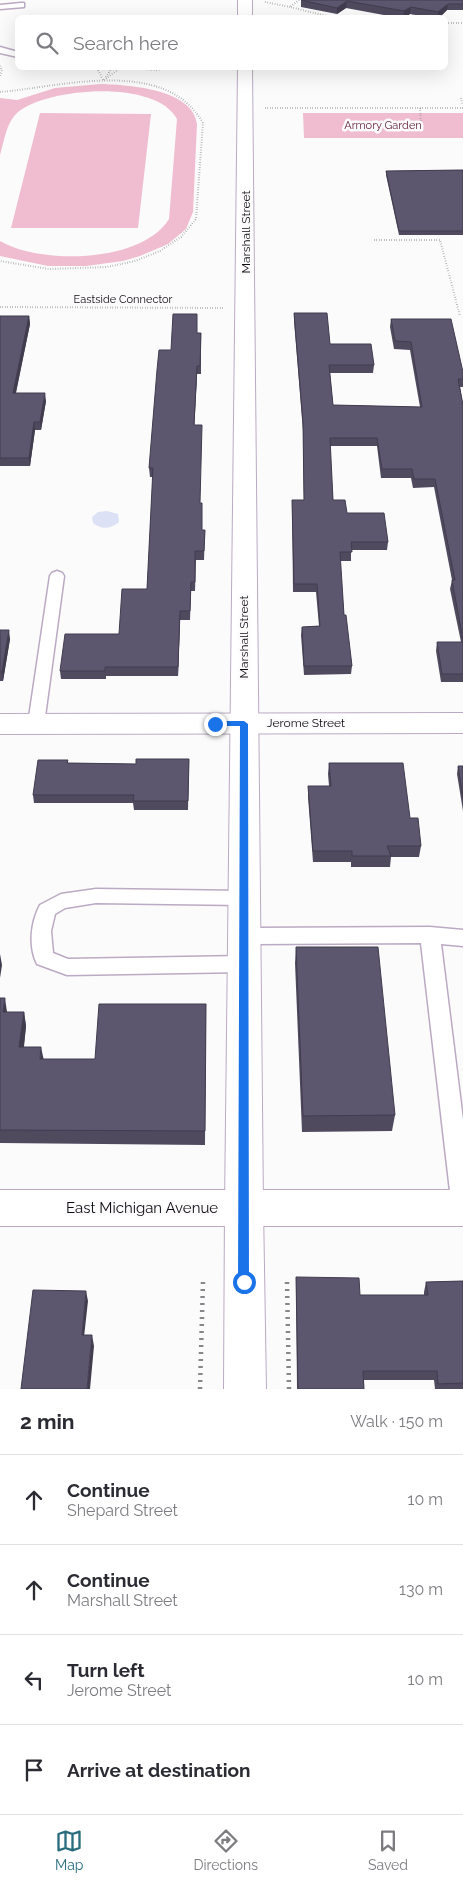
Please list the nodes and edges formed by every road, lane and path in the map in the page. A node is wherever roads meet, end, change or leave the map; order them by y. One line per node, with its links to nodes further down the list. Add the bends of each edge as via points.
1 (245, 0): 9 (street)
2 (299, 0): 6 (path)
3 (262, 2): 6 (path)
4 (21, 5): 5 (lane)
5 (0, 7)
6 (290, 7): 8 (path)
7 (322, 10): 8 (path)
8 (318, 12): 10 (path)
9 (245, 15)
10 (326, 15)
11 (448, 23): 12 (path)
12 (463, 23)
13 (0, 50): 14 (lane)
14 (15, 54)
15 (0, 66): 20 (path)
16 (97, 70): 21 (path)
17 (111, 70): 21 (path)
18 (117, 70): 21 (path)
19 (245, 70): 31 (street, Marshall Street)
20 (0, 76)
21 (104, 80): 22 (path); 29 (path, via 152,86 189,102 199,113 203,123 196,219 190,230 167,248 116,265 81,269 42,268)
22 (0, 92)
23 (461, 98): 24 (path)
24 (463, 107): 26 (path)
25 (265, 108): 26 (path)
26 (420, 108): 27 (path)
27 (421, 125)
28 (374, 240): 32 (path, via 440,240)
29 (0, 261)
30 (0, 307): 31 (path, Eastside Connector)
31 (246, 308): 37 (street, Marshall Street)
32 (460, 316)
33 (57, 576): 36 (lane)
34 (463, 722): 37 (street, Jerome Street)
35 (0, 724): 36 (street, Jerome Street)
36 (36, 724): 37 (street, Jerome Street)
37 (244, 724): 38 (street, Marshall Street)
38 (243, 898): 40 (street, Marshall Street); 42 (lane, via 96,896 61,901 47,910 41,931 44,958 66,967)
39 (430, 935): 40 (lane); 41 (lane); 45 (lane)
40 (243, 936): 42 (street, Marshall Street)
41 (463, 938)
42 (243, 964): 43 (street, Marshall Street)
43 (244, 1207): 44 (street, East Michigan Avenue); 45 (street, East Michigan Avenue); 49 (street, Marshall Street)
44 (0, 1208)
45 (463, 1208)
46 (203, 1281): 48 (path)
47 (287, 1282): 50 (path)
48 (200, 1389)
49 (245, 1389)
50 (289, 1389)

